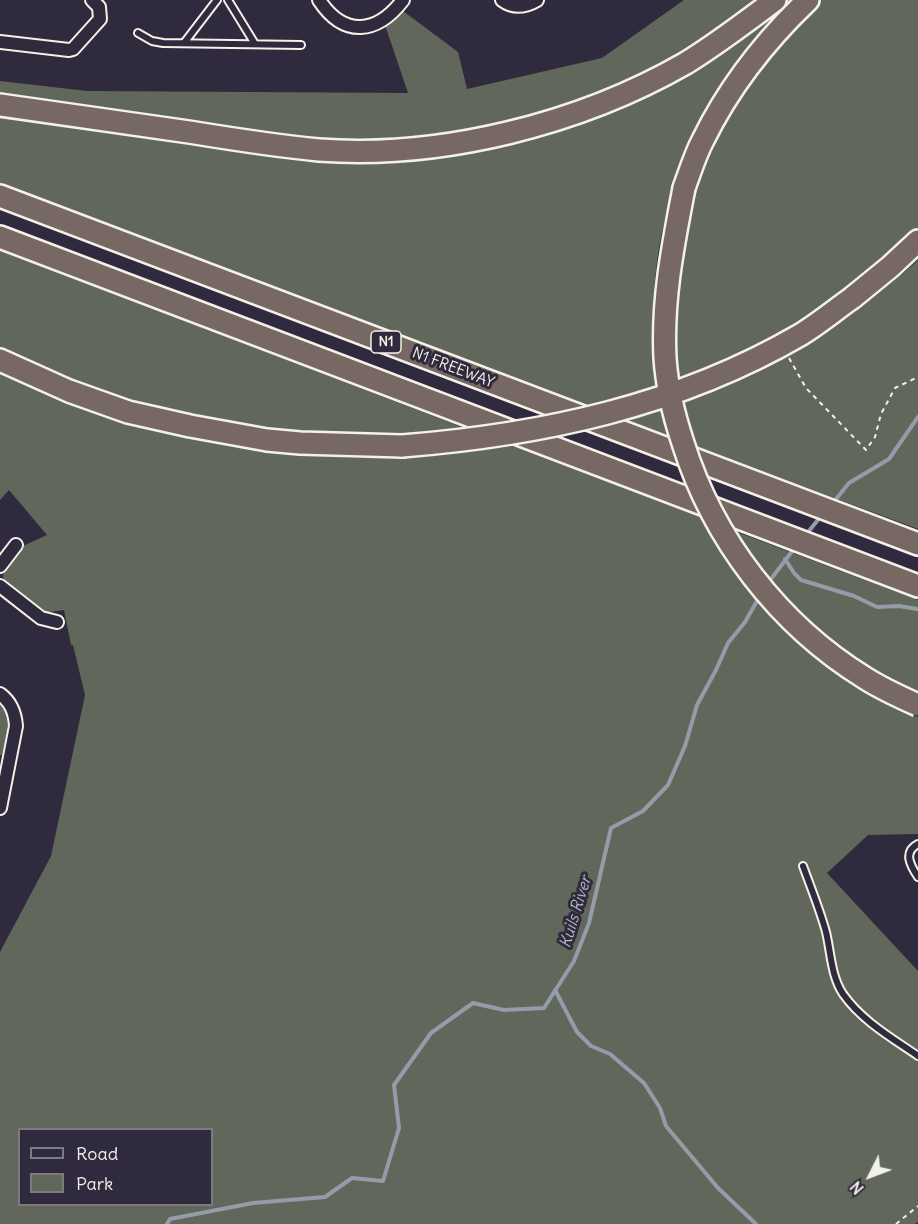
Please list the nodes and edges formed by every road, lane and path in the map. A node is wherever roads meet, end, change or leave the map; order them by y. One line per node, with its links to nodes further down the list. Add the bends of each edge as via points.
1 (92, 0): 11 (street, via 101,11 100,20 74,49)
2 (217, 0): 12 (lane)
3 (228, 0): 13 (lane)
4 (319, 0): 5 (street, via 337,21 358,27 373,26 386,19)
5 (403, 0)
6 (502, 0): 7 (street, via 524,7)
7 (537, 0)
8 (775, 0): 15 (highway, via 686,63 637,87 582,110 511,132 443,144 320,150)
9 (808, 0): 29 (highway, bridge, via 752,60 724,101 684,188 665,308 666,360 674,414 691,468 737,556 807,635 865,678)
10 (138, 33): 12 (lane, via 152,41)
11 (0, 42)
12 (184, 43): 13 (lane)
13 (255, 44): 14 (lane)
14 (301, 45)
15 (0, 105)
16 (0, 196): 22 (highway, N1 FREEWAY / N1)
17 (0, 237): 26 (highway)
18 (918, 241): 20 (highway, bridge, via 852,298 800,334 756,357 615,412 525,433 402,446 267,440 128,412)
19 (787, 355): 21 (path, via 807,388 867,450 895,388)
20 (0, 360)
21 (918, 377)
22 (918, 544)
23 (16, 545): 24 (street)
24 (0, 566)
25 (0, 586): 27 (street, via 41,618)
26 (918, 586)
27 (57, 622)
28 (0, 694): 30 (street, via 11,705 16,726)
29 (918, 705)
30 (0, 808)
31 (918, 844): 33 (lane, via 908,856)
32 (803, 866): 34 (lane, via 825,930 835,979 843,993 873,1024)
33 (918, 877)
34 (918, 1056)
35 (918, 1206): 36 (path)
36 (896, 1224)

